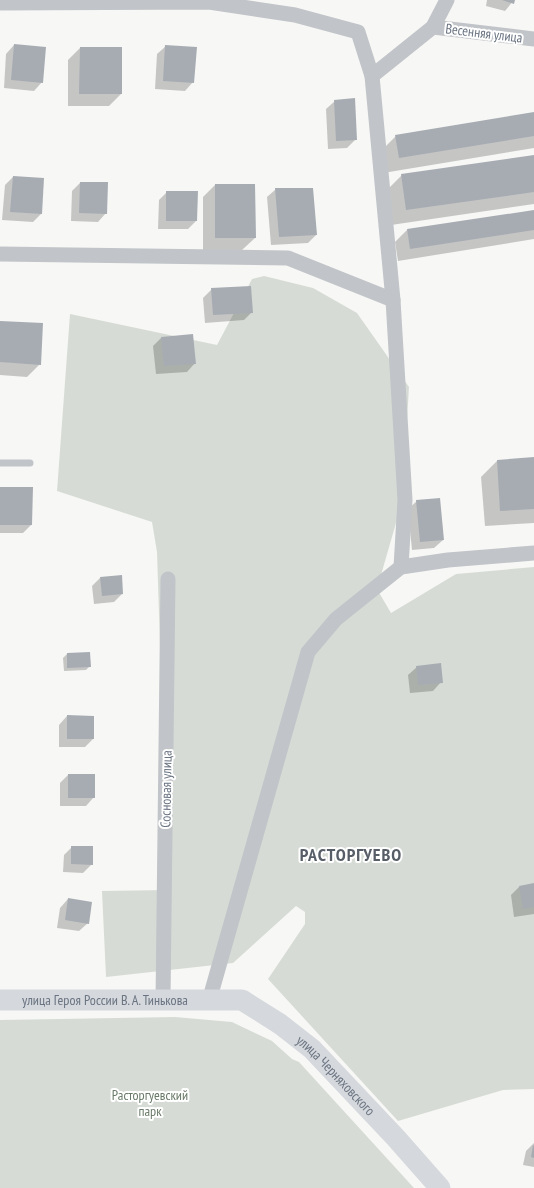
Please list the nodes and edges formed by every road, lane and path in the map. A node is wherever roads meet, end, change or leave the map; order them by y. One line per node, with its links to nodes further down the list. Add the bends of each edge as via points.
1 (447, 0): 5 (street)
2 (210, 1): 3 (street); 7 (street, via 295,15 358,32)
3 (24, 2): 4 (street)
4 (0, 3)
5 (434, 27): 6 (street, Весенняя улица); 7 (street)
6 (534, 39)
7 (372, 76): 9 (street)
8 (0, 254): 9 (street, via 288,258)
9 (393, 300): 13 (street, via 405,500)
10 (0, 463): 11 (lane)
11 (30, 464)
12 (534, 553): 13 (street, via 448,560)
13 (401, 567): 17 (street, via 336,619 308,652)
14 (168, 579): 16 (street, Сосновая улица)
15 (0, 1000): 16 (street, улица Героя России В. А. Тинькова)
16 (163, 1000): 17 (street, улица Героя России В. А. Тинькова)
17 (209, 1001): 18 (street, улица Черняховского, via 242,1000 280,1024 312,1049)
18 (440, 1188)

